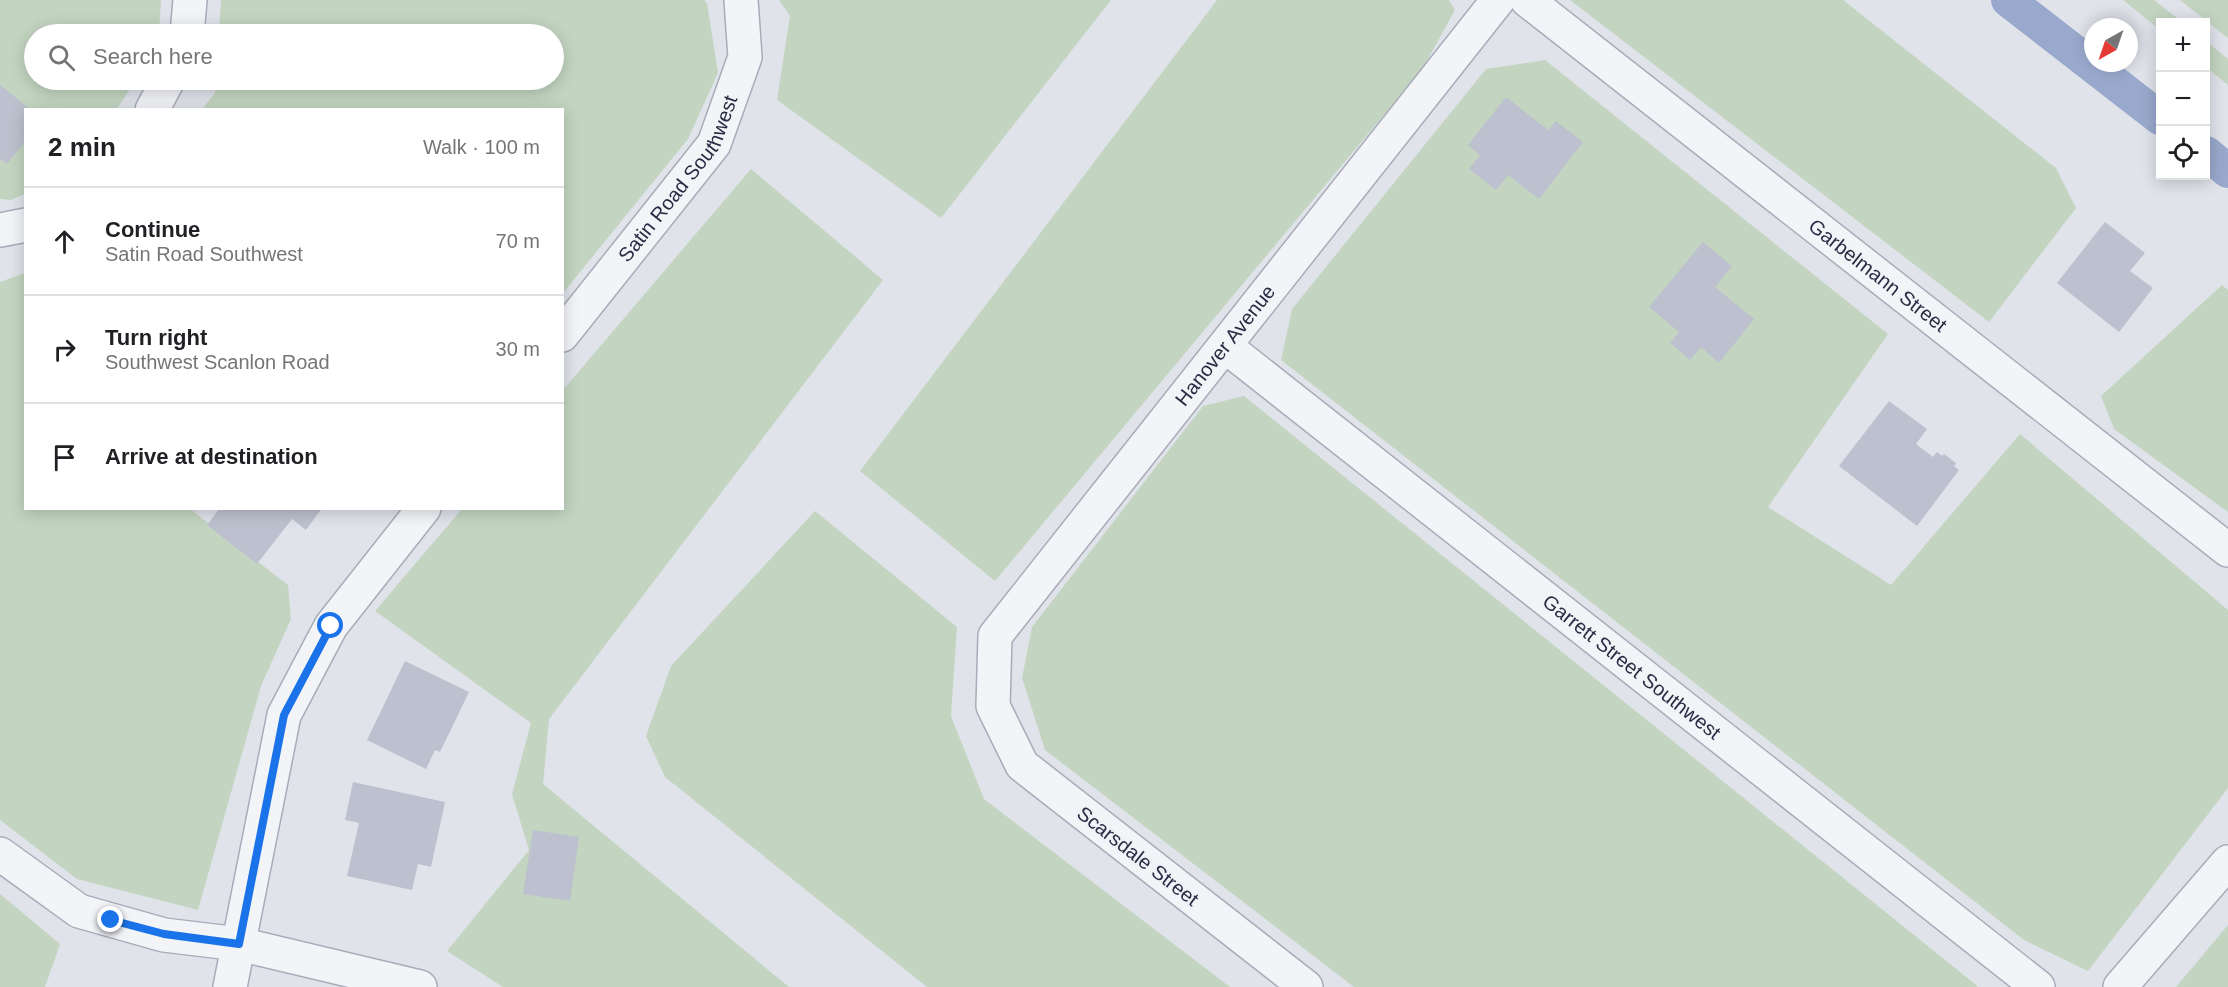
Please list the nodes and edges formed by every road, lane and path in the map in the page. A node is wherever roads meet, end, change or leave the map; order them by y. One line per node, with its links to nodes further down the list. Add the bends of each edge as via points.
1 (190, 0): 5 (street)
2 (741, 0): 10 (street, Satin Road Southwest, via 745,57 714,144)
3 (1498, 0): 11 (street, Hanover Avenue)
4 (1527, 0): 13 (street, Garbelmann Street)
5 (188, 24)
6 (163, 90): 7 (street)
7 (153, 108)
8 (24, 225): 9 (street)
9 (0, 230)
10 (564, 332)
11 (1225, 346): 14 (street, Hanover Avenue, via 995,636); 21 (street, Garrett Street Southwest)
12 (422, 510): 17 (street, via 331,626 284,715)
13 (2228, 550)
14 (993, 706): 20 (street, Scarsdale Street, via 1022,765)
15 (0, 854): 17 (street, via 79,911 164,934)
16 (2228, 862): 22 (street)
17 (239, 944): 18 (street); 19 (street)
18 (230, 987)
19 (420, 987)
20 (1306, 987)
21 (2038, 987)
22 (2120, 987)

